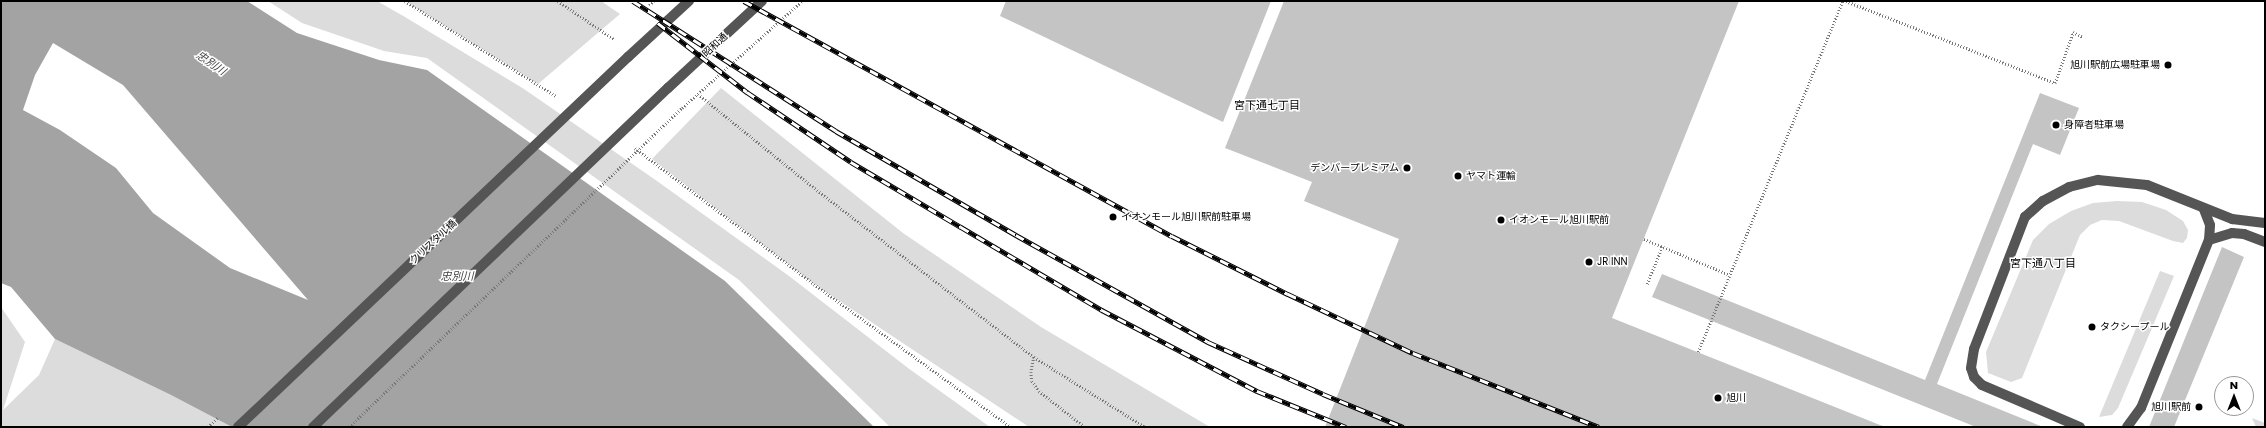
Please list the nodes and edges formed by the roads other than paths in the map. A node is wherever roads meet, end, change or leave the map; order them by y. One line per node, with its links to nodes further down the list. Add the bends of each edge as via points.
1 (689, 1): 7 (street, クリスタル橋, bridge)
2 (762, 1): 8 (street, 昭和通, bridge)
3 (2204, 209): 4 (street, via 2232,218); 5 (street, via 2210,225); 9 (street, via 2147,185 2098,180 2069,187 2043,201 2025,218 1974,349 1971,368 1974,377 1982,385)
4 (2265, 223)
5 (2209, 240): 6 (street, via 2232,233 2244,234); 10 (street, via 2141,408)
6 (2265, 242)
7 (238, 427)
8 (313, 427)
9 (2080, 427)
10 (2127, 427)

